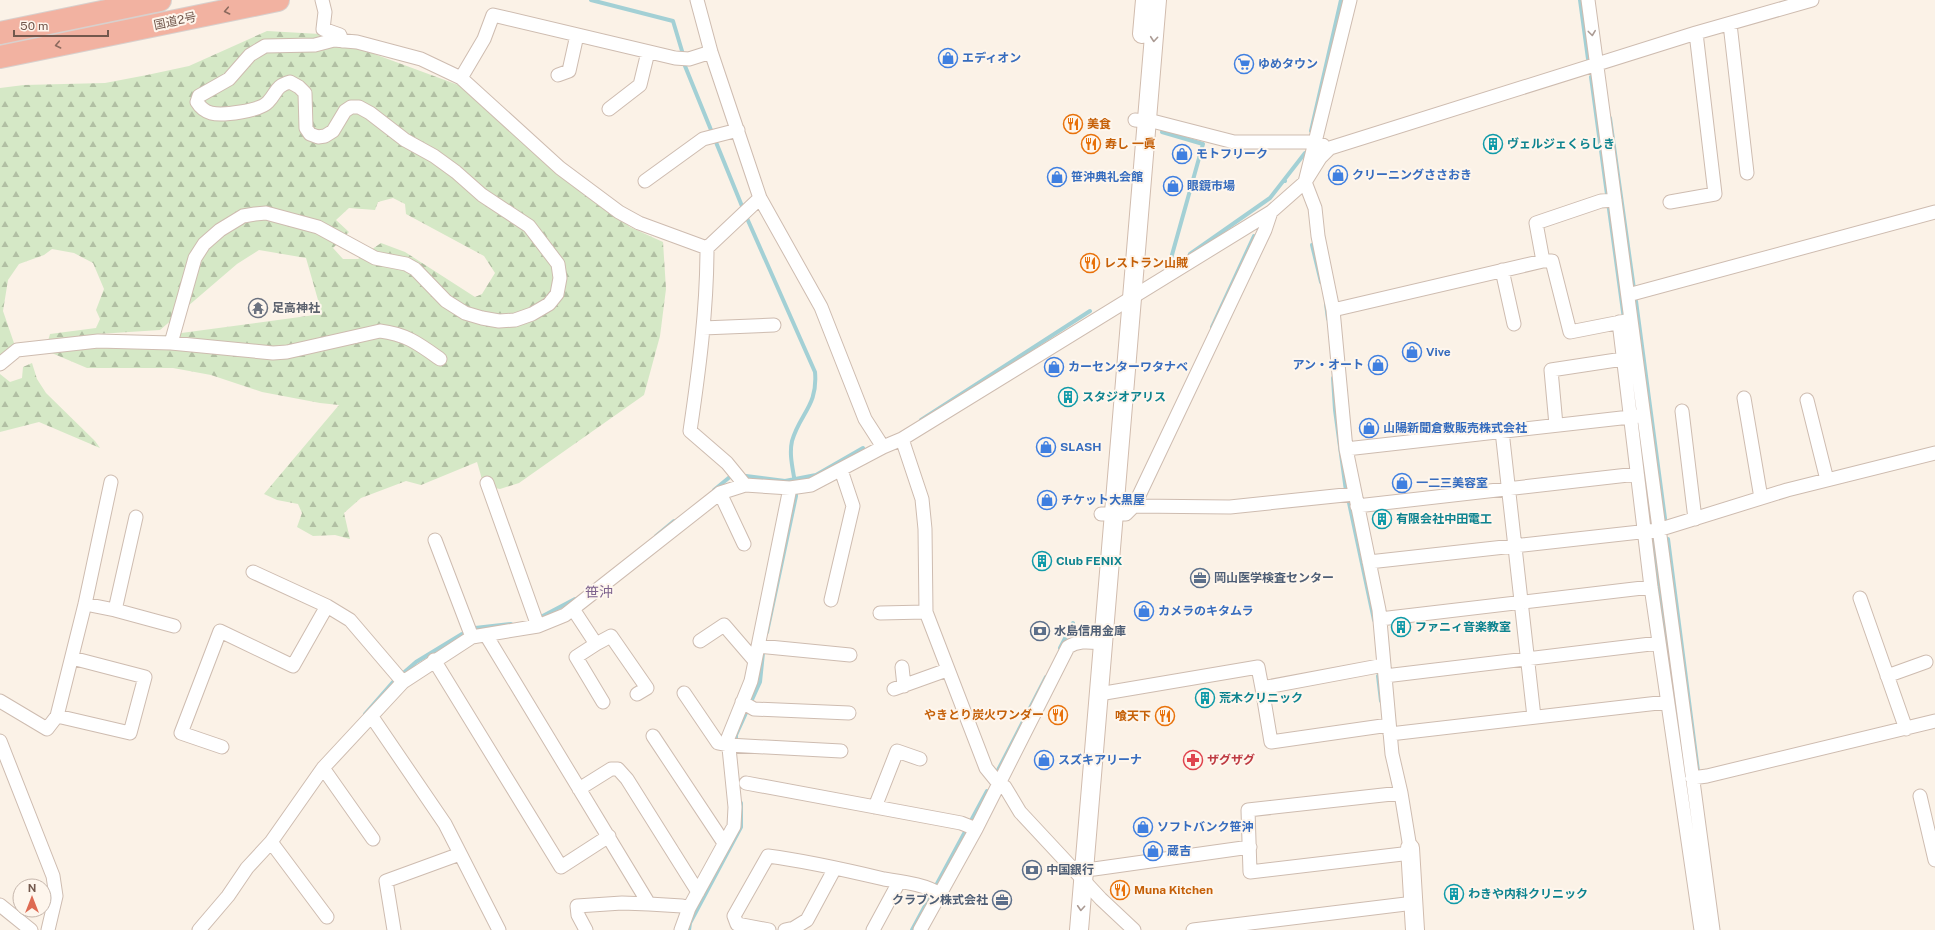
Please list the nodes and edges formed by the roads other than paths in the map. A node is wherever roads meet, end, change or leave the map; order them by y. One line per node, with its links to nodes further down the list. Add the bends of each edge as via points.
1 (160, 0): 11 (highway, 国道2号)
2 (278, 0): 17 (highway, 国道2号, one-way to 17)
3 (322, 0): 14 (street, via 325,12 323,29 340,35)
4 (697, 0): 16 (street)
5 (1144, 0): 22 (street)
6 (1157, 0): 22 (street, one-way to 22)
7 (1350, 0): 24 (street)
8 (1588, 0): 18 (street, one-way to 18)
9 (1812, 0): 10 (street)
10 (1730, 24): 12 (street); 26 (street)
11 (0, 33)
12 (1696, 33): 18 (street); 31 (street, via 1715,194)
13 (578, 35): 15 (street); 19 (street, via 568,71); 20 (street, via 493,15 484,39)
14 (342, 41): 20 (street, via 357,42 421,59); 44 (street, via 334,40 315,45 265,46 250,55 229,79 199,96 197,102 201,109 211,113 257,109 268,103 282,84 290,82 305,93 306,128 310,134 318,137 333,131 345,111 351,107 359,107 405,140 434,156 482,195 529,226 558,264 560,278 557,294 549,304 515,320 482,318 446,301 415,269 406,264 375,258 318,227 266,213 255,214 243,216 220,230 204,244 195,258)
15 (648, 52): 16 (street, via 683,59); 21 (street, via 640,85)
16 (710, 52): 23 (street)
17 (0, 57)
18 (1596, 65): 25 (street); 30 (street)
19 (558, 75)
20 (461, 78): 34 (street, via 560,168 619,212 639,223)
21 (609, 109)
22 (1141, 121): 24 (street, via 1234,142); 38 (street)
23 (738, 130): 27 (street, via 703,138); 29 (street)
24 (1315, 142): 25 (street); 28 (street)
25 (1330, 148): 28 (street, via 1320,158)
26 (1747, 173)
27 (645, 181)
28 (1306, 182): 32 (street); 39 (street, via 1315,208 1318,236)
29 (760, 198): 34 (street); 55 (street, via 821,307 865,419)
30 (1610, 200): 35 (street, via 1536,223); 37 (street)
31 (1670, 202)
32 (1271, 212): 38 (street); 69 (street, via 1265,230)
33 (1935, 212): 37 (street)
34 (707, 248): 43 (street)
35 (1543, 261): 36 (street); 40 (street, via 1552,261 1570,332)
36 (1502, 270): 39 (street); 41 (street)
37 (1628, 295): 40 (street)
38 (1125, 302): 54 (street); 70 (street)
39 (1334, 310): 56 (street)
40 (1625, 321): 46 (street); 51 (street)
41 (1514, 324)
42 (774, 325): 43 (street)
43 (703, 328): 63 (street, via 690,431 727,463)
44 (172, 343): 45 (street, via 273,353 380,331 393,332 413,339); 47 (street, via 98,341 25,349 10,354)
45 (440, 359)
46 (1623, 359): 51 (street); 52 (street, via 1551,370)
47 (0, 364)
48 (1744, 398): 67 (street)
49 (1807, 400): 60 (street)
50 (1682, 411): 72 (street)
51 (1637, 417): 52 (street); 59 (street); 73 (street)
52 (1556, 425): 53 (street)
53 (1502, 431): 56 (street); 65 (street)
54 (902, 439): 55 (street); 87 (street, via 922,499)
55 (883, 447): 58 (street)
56 (1346, 449): 68 (street)
57 (1935, 453): 60 (street)
58 (841, 470): 64 (street, via 811,485); 81 (street, via 852,506)
59 (1637, 474): 65 (street); 73 (street)
60 (1827, 480): 67 (street)
61 (111, 482): 83 (street)
62 (487, 483): 90 (street)
63 (744, 485): 64 (street); 66 (street)
64 (795, 488): 98 (street)
65 (1508, 489): 68 (street); 76 (street)
66 (720, 493): 75 (street); 85 (street)
67 (1761, 498): 72 (street)
68 (1355, 500): 69 (street, via 1230,506); 77 (street)
69 (1134, 506): 70 (street, via 1126,514)
70 (1107, 514): 95 (street)
71 (136, 516): 86 (street)
72 (1695, 519): 73 (street)
73 (1651, 531): 76 (street); 79 (street); 132 (street)
74 (435, 540): 92 (street)
75 (744, 544)
76 (1515, 546): 77 (street); 82 (street)
77 (1369, 562): 89 (street)
78 (253, 572): 84 (street)
79 (1651, 587): 82 (street); 96 (street)
80 (1860, 598): 108 (street)
81 (832, 600)
82 (1522, 603): 89 (street); 102 (street)
83 (85, 604): 86 (street); 100 (street)
84 (327, 606): 109 (street, via 350,620); 128 (street, via 293,666 220,631 181,733)
85 (573, 609): 90 (street, via 546,624); 97 (street)
86 (115, 610): 91 (street)
87 (926, 612): 88 (street); 106 (street)
88 (880, 613)
89 (1380, 619): 107 (street)
90 (536, 622): 93 (street)
91 (174, 626)
92 (470, 633): 93 (street); 101 (street)
93 (486, 635): 135 (street)
94 (700, 642): 103 (street, via 724,625)
95 (1097, 643): 113 (street); 134 (street, via 1074,643 1068,647); 149 (street)
96 (1659, 643): 102 (street); 116 (street)
97 (596, 644): 112 (street, via 612,636 647,688); 115 (street, via 576,657)
98 (763, 647): 99 (street); 103 (street)
99 (850, 655)
100 (72, 658): 119 (street); 119 (street, via 145,677 130,733)
101 (434, 660): 109 (street); 140 (street, via 561,867)
102 (1528, 660): 107 (street); 121 (street)
103 (755, 661): 117 (street)
104 (1926, 662): 108 (street)
105 (902, 667): 106 (street, via 899,688)
106 (947, 670): 134 (street, via 986,768)
107 (1385, 671): 110 (street); 124 (street)
108 (1887, 676): 123 (street)
109 (400, 679): 120 (street)
110 (1262, 688): 113 (street, via 1258,667); 124 (street, via 1271,742)
111 (684, 693): 127 (street, via 718,743)
112 (636, 694)
113 (1099, 694): 149 (street)
114 (0, 701): 119 (street, via 47,729)
115 (603, 702)
116 (1667, 702): 121 (street); 175 (street, via 1670,707)
117 (747, 705): 118 (street); 127 (street, via 728,738)
118 (849, 713)
119 (57, 716)
120 (372, 717): 131 (street); 146 (street, via 446,824)
121 (1534, 717): 124 (street)
122 (1935, 721): 123 (street)
123 (1906, 729): 132 (street)
124 (1390, 730): 136 (street, via 1392,754)
125 (653, 736): 143 (street)
126 (0, 741): 160 (street, via 53,876 56,896)
127 (733, 745): 129 (street); 143 (street, via 735,816 734,826)
128 (222, 747)
129 (841, 751)
130 (920, 759): 138 (street, via 896,751)
131 (324, 768): 141 (street); 142 (street)
132 (1692, 778): 176 (street)
133 (746, 783): 138 (street)
134 (999, 784): 139 (street); 149 (street, via 1005,787 1020,812)
135 (579, 789): 140 (street); 152 (street, via 611,769 618,769 627,779)
136 (1401, 793): 144 (street, via 1248,810); 145 (street)
137 (1920, 796): 147 (street)
138 (875, 807): 139 (street)
139 (971, 827): 151 (street)
140 (608, 836): 154 (street)
141 (373, 839)
142 (271, 842): 157 (street); 161 (street, via 247,868 228,896)
143 (724, 843): 152 (street)
144 (1250, 847): 145 (street, via 1250,872); 149 (street)
145 (1411, 851): 153 (street)
146 (460, 854): 162 (street, via 386,881); 163 (street)
147 (1935, 860)
148 (835, 868): 150 (street); 166 (street, via 768,856 734,916 737,924); 167 (street, via 807,920)
149 (1079, 871): 170 (street); 171 (street, one-way to 171); 172 (street)
150 (900, 882): 151 (street); 168 (street)
151 (935, 891): 169 (street)
152 (698, 892): 156 (street)
153 (1414, 903): 173 (street); 174 (street)
154 (649, 904): 156 (street); 164 (street, via 578,906 578,915)
155 (0, 905): 158 (street)
156 (689, 908): 165 (street)
157 (327, 918)
158 (15, 926): 159 (street)
159 (31, 930)
160 (48, 930)
161 (199, 930)
162 (394, 930)
163 (499, 930)
164 (586, 930)
165 (681, 930)
166 (769, 930)
167 (785, 930)
168 (873, 930)
169 (920, 930)
170 (1066, 930)
171 (1079, 930)
172 (1134, 930)
173 (1192, 930)
174 (1415, 930)
175 (1701, 930)
176 (1713, 930)

